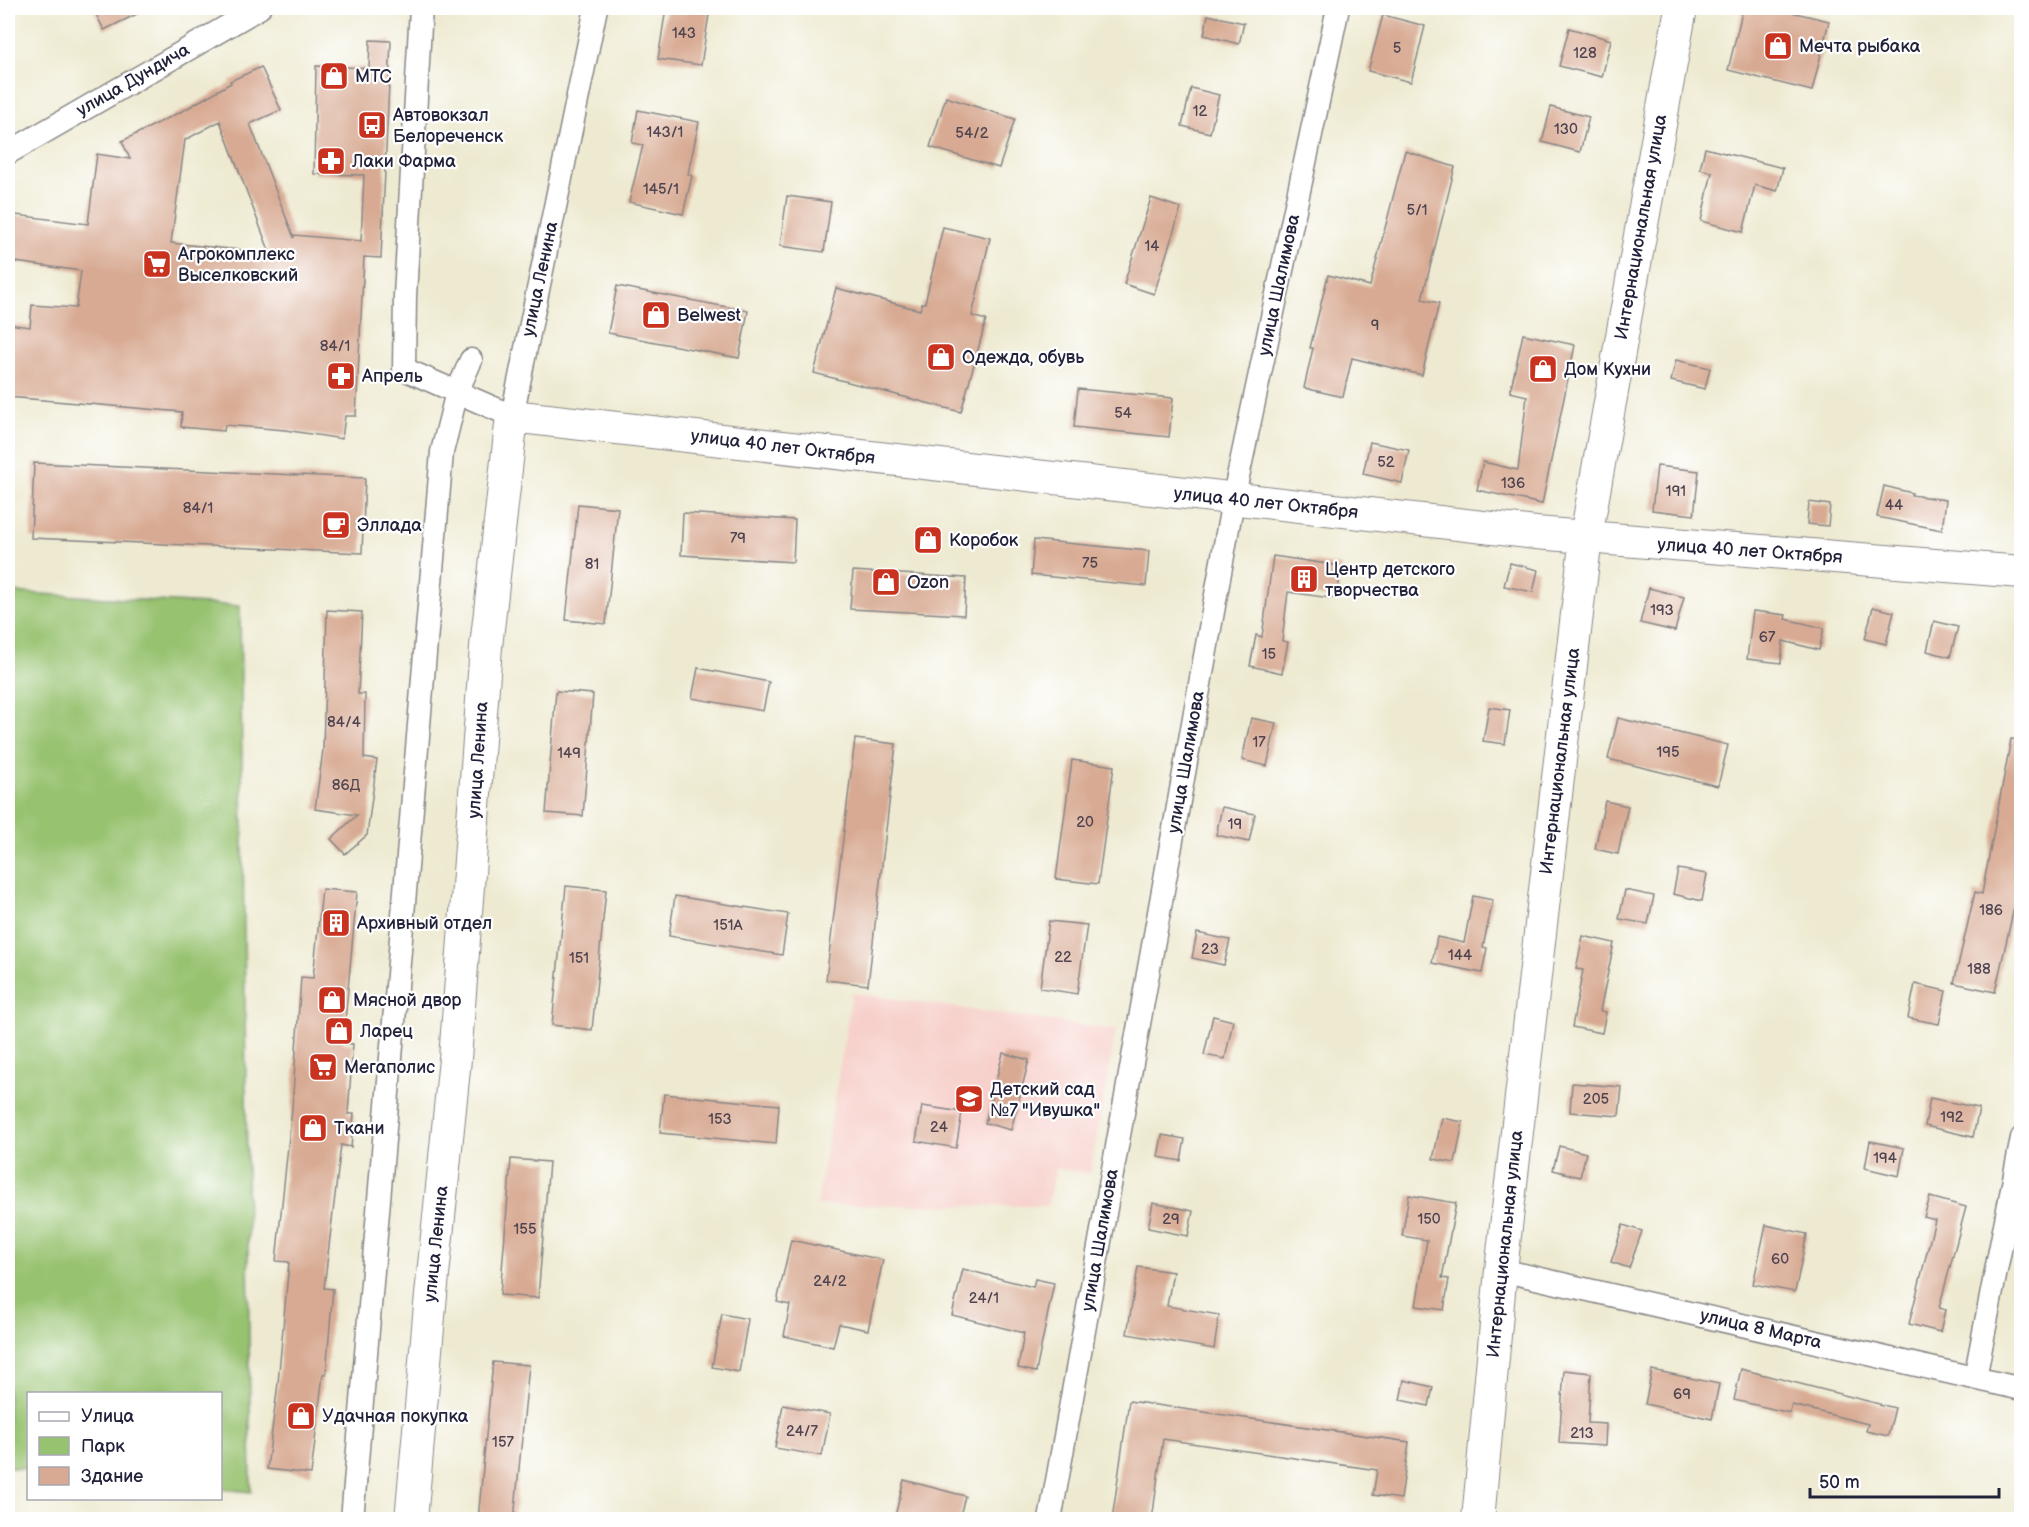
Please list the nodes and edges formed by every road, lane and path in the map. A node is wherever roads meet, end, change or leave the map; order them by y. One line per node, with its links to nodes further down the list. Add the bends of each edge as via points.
1 (259, 8): 6 (street, улица Дундича)
2 (421, 8): 8 (street, via 404,369)
3 (596, 8): 9 (street, улица Ленина)
4 (1338, 8): 10 (street, улица Шалимова)
5 (1681, 8): 11 (street, Интернациональная улица)
6 (8, 153)
7 (471, 360): 8 (street)
8 (457, 392): 9 (street); 17 (street, via 442,452)
9 (512, 416): 10 (street, улица 40 лет Октября); 18 (street, улица Ленина, via 486,647 456,1048)
10 (1233, 500): 11 (street, улица 40 лет Октября); 19 (street, улица Шалимова)
11 (1586, 536): 12 (street, улица 40 лет Октября); 14 (street, Интернациональная улица)
12 (2022, 572)
13 (2022, 1138): 15 (street)
14 (1501, 1270): 15 (street, улица 8 Марта); 20 (street, Интернациональная улица)
15 (1975, 1378): 16 (street, улица 8 Марта)
16 (2022, 1389)
17 (352, 1520)
18 (411, 1520)
19 (1050, 1520)
20 (1478, 1520)

